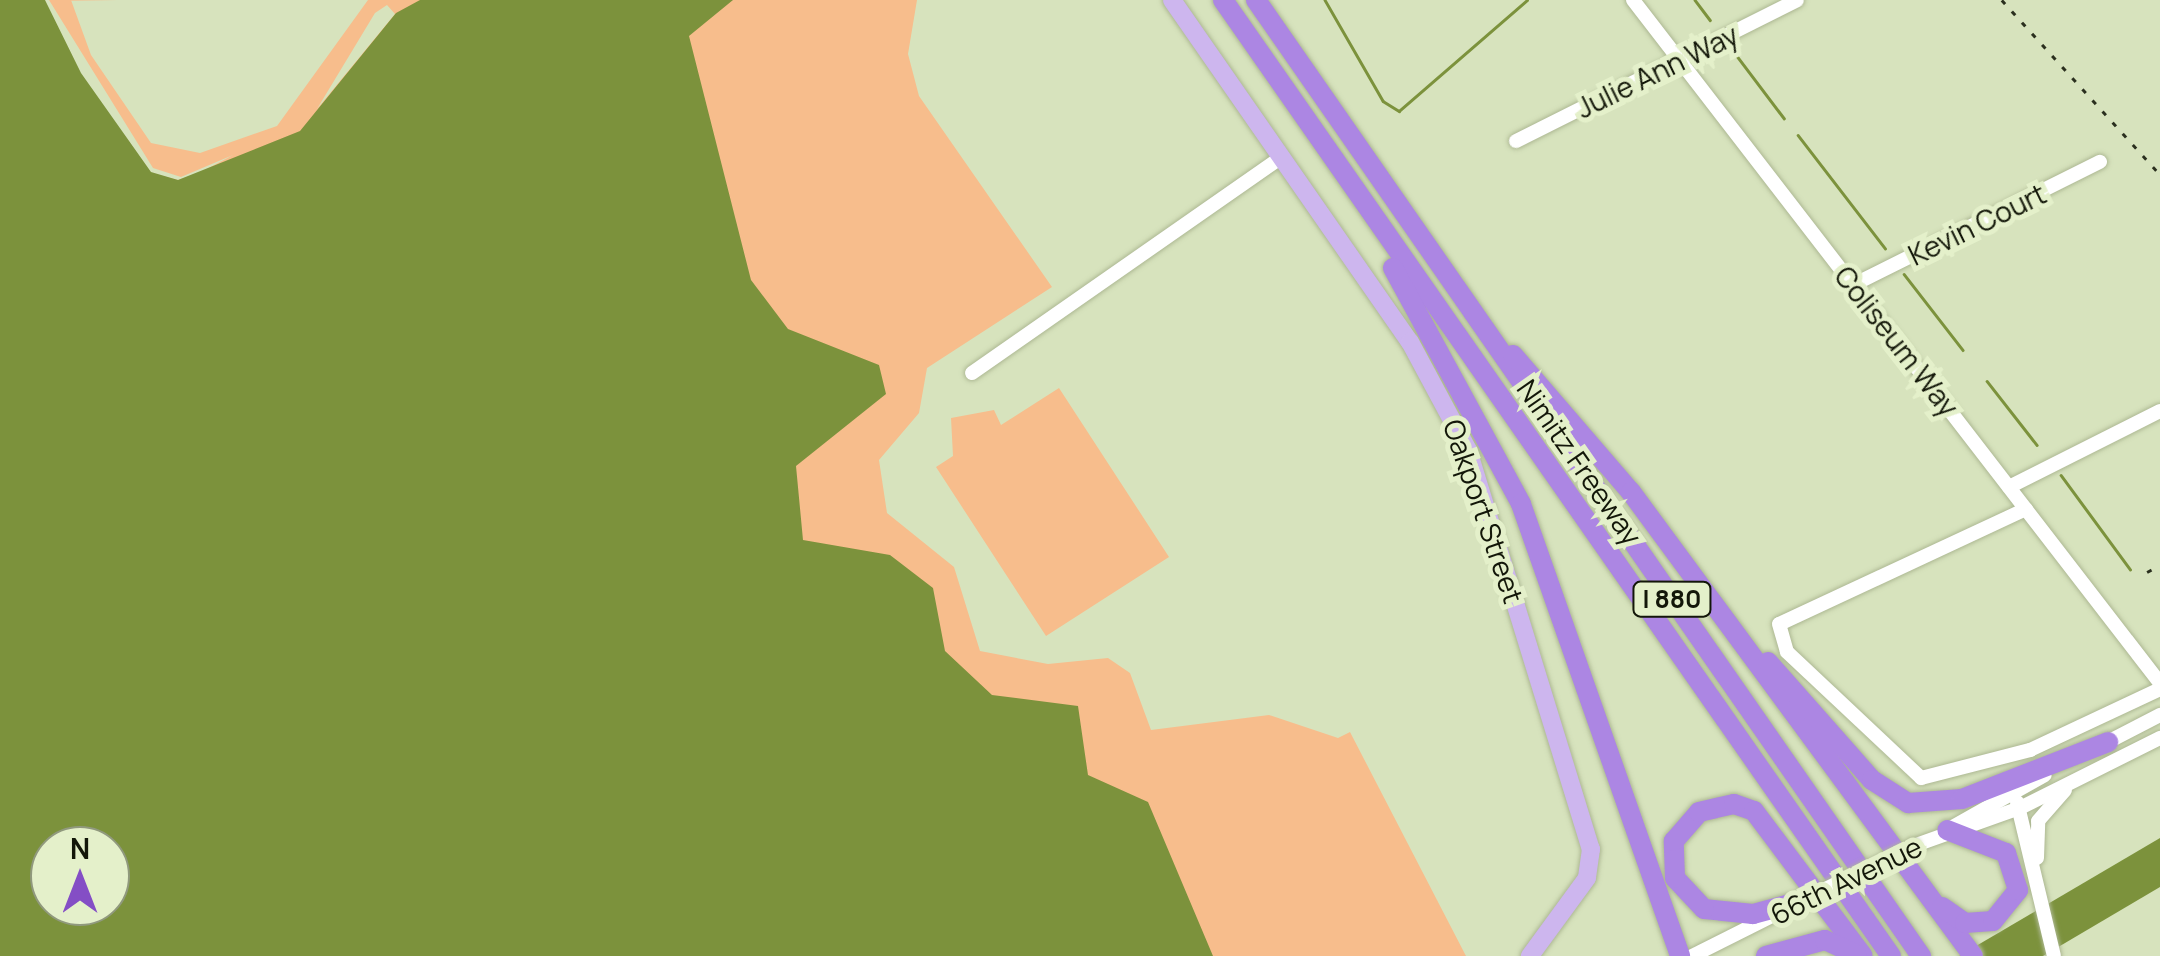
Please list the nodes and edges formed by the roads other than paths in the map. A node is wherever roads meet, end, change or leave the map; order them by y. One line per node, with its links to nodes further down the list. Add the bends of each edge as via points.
1 (1172, 0): 8 (main road, Oakport Street)
2 (1222, 0): 10 (highway, Nimitz Freeway / I 880)
3 (1256, 0): 12 (highway, Nimitz Freeway / I 880)
4 (1633, 0): 6 (street, Coliseum Way)
5 (1797, 0): 6 (street, Julie Ann Way)
6 (1679, 60): 7 (street, Julie Ann Way); 11 (street, Coliseum Way)
7 (1516, 141)
8 (1282, 157): 13 (street); 30 (main road, Oakport Street, via 1460,430 1573,783 1591,864)
9 (2100, 162): 11 (street, Kevin Court)
10 (1378, 230): 31 (highway, via 1521,504); 35 (highway, Nimitz Freeway / I 880)
11 (1854, 285): 15 (street, Coliseum Way)
12 (1499, 345): 17 (highway, via 1530,369); 29 (highway, Nimitz Freeway / I 880)
13 (972, 372)
14 (2160, 411): 15 (street)
15 (2009, 487): 16 (street, Coliseum Way)
16 (2026, 509): 18 (street, Coliseum Way); 18 (street, via 1779,624 1787,652 1901,769 1921,778 2030,750)
17 (1719, 612): 21 (highway, via 1872,780 1908,804 1944,804); 27 (highway)
18 (2160, 686)
19 (2160, 715): 21 (street, 66th Avenue)
20 (2160, 738): 22 (street, 66th Avenue)
21 (2108, 742): 23 (street, 66th Avenue)
22 (2070, 784): 24 (street, 66th Avenue); 26 (street, via 2038,820)
23 (2012, 792): 24 (street); 25 (street, 66th Avenue)
24 (2020, 808): 25 (street, 66th Avenue); 26 (street)
25 (1947, 830): 27 (highway, via 2006,853 2018,877 2013,904 1993,921 1965,923); 28 (street, 66th Avenue, bridge)
26 (2037, 868): 37 (street)
27 (1912, 882): 36 (highway)
28 (1801, 902): 32 (street, 66th Avenue); 34 (highway, via 1753,914 1704,909 1675,878 1674,841 1699,812 1734,804 1754,811)
29 (1920, 955)
30 (1530, 956)
31 (1680, 956)
32 (1692, 956)
33 (1766, 956): 34 (highway, via 1825,940)
34 (1860, 956)
35 (1892, 956)
36 (1973, 956)
37 (2054, 956)

